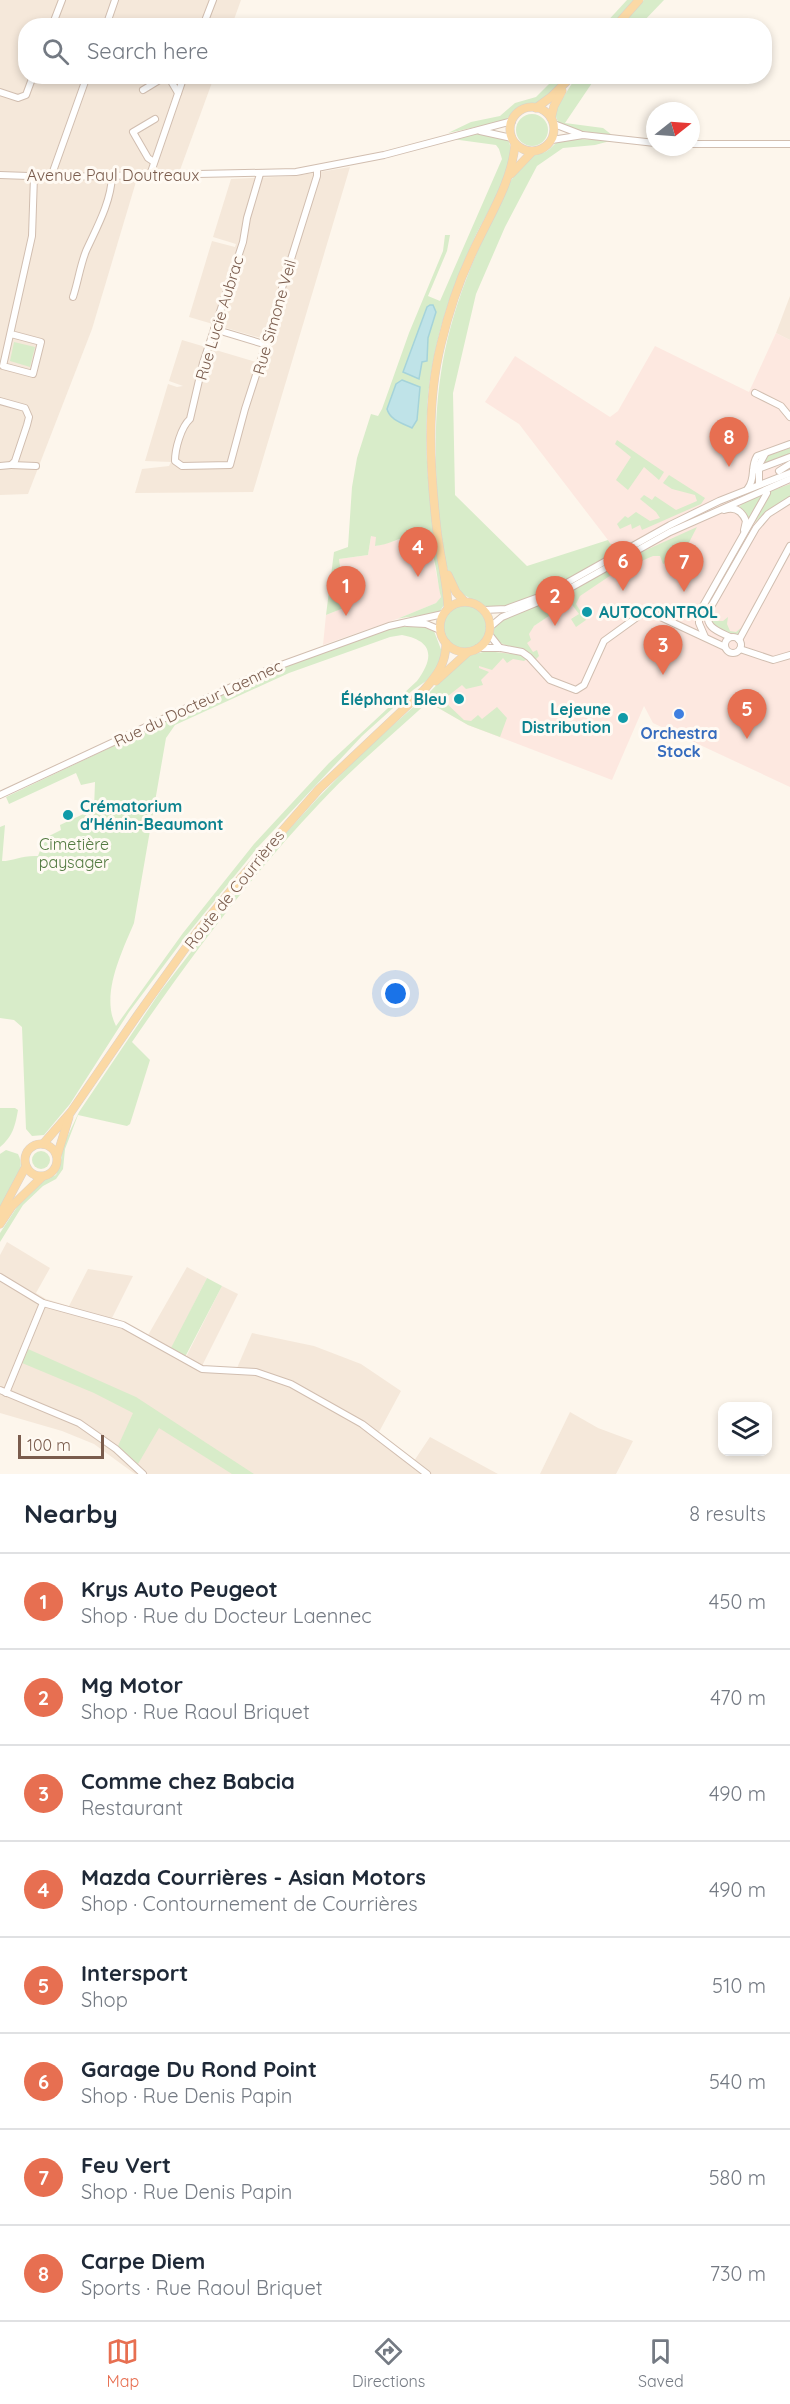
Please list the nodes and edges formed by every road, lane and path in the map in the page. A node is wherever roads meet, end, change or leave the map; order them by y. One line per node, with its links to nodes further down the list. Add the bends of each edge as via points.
1 (62, 0): 5 (street)
2 (115, 0): 6 (street)
3 (213, 0): 7 (street)
4 (639, 0): 8 (main road)
5 (55, 18)
6 (109, 18)
7 (206, 18)
8 (623, 18)
9 (30, 84): 17 (street, via 26,95 18,98)
10 (84, 84): 38 (street)
11 (153, 84): 16 (street)
12 (172, 84): 18 (street)
13 (181, 84): 18 (street)
14 (563, 84): 19 (main road)
15 (566, 84): 22 (main road, via 554,106)
16 (143, 90)
17 (0, 92)
18 (178, 93): 31 (street)
19 (536, 108): 21 (main road, via 522,110); 22 (main road)
20 (155, 119): 31 (street, via 133,132)
21 (512, 121): 23 (street, Avenue Paul Doutreaux); 26 (main road)
22 (552, 121): 24 (street); 25 (main road)
23 (476, 130): 26 (street); 32 (street, Avenue Paul Doutreaux)
24 (584, 135): 25 (street); 27 (street)
25 (552, 140): 30 (main road)
26 (514, 141): 30 (main road); 39 (main road)
27 (646, 142)
28 (700, 144): 29 (street)
29 (790, 144)
30 (532, 152): 39 (main road)
31 (154, 162): 35 (street)
32 (317, 169): 33 (street, Avenue Paul Doutreaux); 43 (street, Rue Simone Veil)
33 (260, 174): 35 (street, Avenue Paul Doutreaux); 41 (street, Rue Lucie Aubrac)
34 (0, 175): 36 (street, Avenue Paul Doutreaux)
35 (150, 175): 37 (street, Avenue Paul Doutreaux)
36 (34, 176): 38 (street, Avenue Paul Doutreaux); 42 (street, via 32,236)
37 (112, 176): 38 (street, Avenue Paul Doutreaux); 40 (street)
38 (51, 177)
39 (507, 180): 64 (main road, via 459,284 434,381 432,470)
40 (73, 297)
41 (214, 329): 43 (street); 51 (street, Rue Lucie Aubrac, via 175,461 182,466)
42 (10, 334): 42 (street, via 3,366 33,374 41,342)
43 (267, 345): 51 (street, Rue Simone Veil)
44 (755, 393): 46 (street, via 781,406)
45 (0, 401): 50 (street, via 19,405 28,412 27,425)
46 (790, 417)
47 (790, 444): 55 (street, via 767,452)
48 (790, 457): 55 (street)
49 (790, 464): 54 (street)
50 (11, 465): 52 (street); 53 (street)
51 (230, 465)
52 (0, 466)
53 (36, 466)
54 (780, 471)
55 (755, 473): 58 (street); 59 (street); 59 (street)
56 (790, 473): 59 (street)
57 (790, 479): 59 (street)
58 (748, 488): 59 (street); 66 (street, via 670,525 547,594 506,609)
59 (763, 489): 61 (street); 62 (street)
60 (788, 503): 72 (street, via 768,514 756,528 708,612 710,627)
61 (714, 511): 62 (street, via 732,508 741,512 746,524); 70 (street, via 565,591 502,617)
62 (741, 539): 71 (street, via 699,613 699,626)
63 (790, 546): 73 (street)
64 (444, 567): 65 (main road); 67 (main road)
65 (464, 601): 66 (main road); 67 (main road)
66 (484, 610): 70 (main road)
67 (445, 611): 68 (street, Rue du Docteur Laennec); 69 (main road)
68 (401, 622): 69 (street, Rue du Docteur Laennec, via 426,624); 82 (street, Rue du Docteur Laennec, via 270,669)
69 (440, 630): 74 (main road)
70 (490, 631): 76 (main road); 77 (street)
71 (706, 637): 75 (street); 77 (street, via 652,613 644,614 606,639 584,685 576,690 546,677 525,654)
72 (730, 637): 73 (street); 75 (street)
73 (739, 640): 78 (street)
74 (446, 643): 79 (main road); 81 (main road, Route de Courrières, via 444,663)
75 (725, 647): 78 (street, via 731,653)
76 (478, 648): 77 (street); 79 (main road)
77 (501, 648)
78 (740, 649): 80 (street, via 773,660)
79 (468, 652): 81 (main road, Route de Courrières)
80 (790, 655)
81 (424, 690): 83 (main road, Route de Courrières, via 319,789 241,878 197,932)
82 (0, 795)
83 (71, 1112): 84 (main road, Route de Courrières); 85 (main road, Route de Courrières)
84 (43, 1144): 85 (main road); 86 (main road, via 27,1152)
85 (57, 1156): 87 (main road, via 55,1170)
86 (26, 1166): 87 (main road, via 32,1174); 88 (main road)
87 (42, 1177): 89 (main road, via 12,1206)
88 (0, 1215)
89 (0, 1224)
90 (0, 1277): 91 (street)
91 (43, 1303): 92 (street); 94 (street, via 123,1325 202,1369 256,1372 291,1384 362,1424)
92 (3, 1392): 93 (street, via 79,1423)
93 (143, 1474)
94 (427, 1474)

